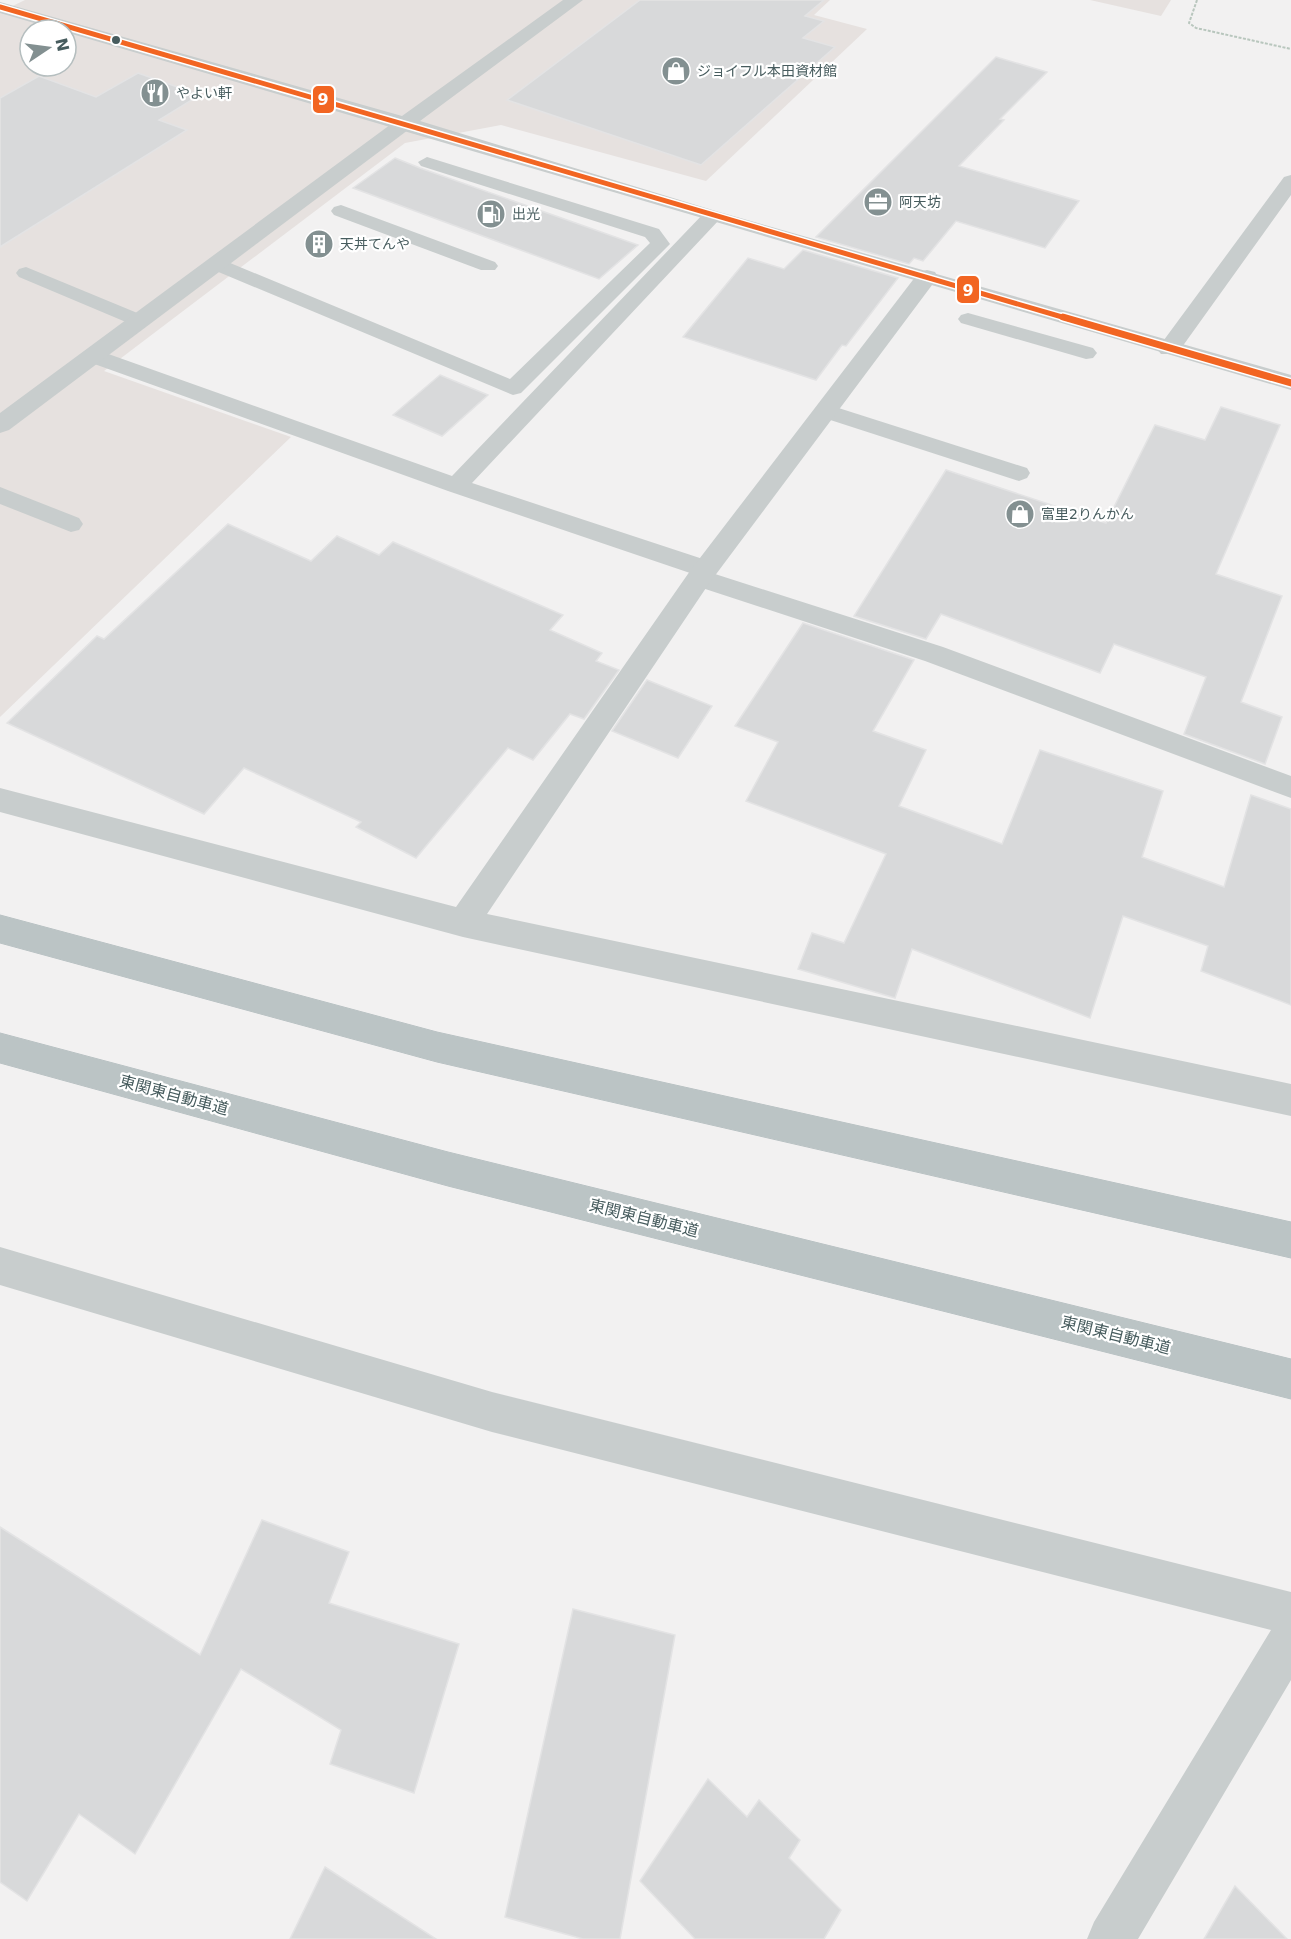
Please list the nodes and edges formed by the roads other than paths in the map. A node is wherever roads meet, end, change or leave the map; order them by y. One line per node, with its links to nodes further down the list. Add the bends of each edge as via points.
1 (573, 0): 3 (street)
2 (0, 8): 3 (street)
3 (405, 123): 7 (street); 8 (street)
4 (427, 162): 8 (lane, via 652,233 660,243 513,388)
5 (1291, 181): 14 (street)
6 (342, 212): 9 (lane)
7 (712, 216): 11 (street); 21 (lane)
8 (216, 264): 13 (street)
9 (488, 266)
10 (26, 273): 13 (lane)
11 (927, 277): 14 (street); 18 (street)
12 (968, 319): 15 (lane)
13 (140, 321): 16 (street)
14 (1169, 349): 17 (street)
15 (1086, 353)
16 (93, 356): 19 (street); 21 (lane)
17 (1291, 383)
18 (826, 411): 20 (lane); 24 (street)
19 (0, 425)
20 (1019, 473)
21 (456, 486): 24 (lane)
22 (0, 495): 23 (lane)
23 (71, 524)
24 (702, 574): 25 (lane, via 934,654); 27 (street)
25 (1291, 787)
26 (0, 800): 27 (street)
27 (463, 923): 30 (street)
28 (0, 929): 31 (highway, via 437,1047)
29 (0, 1048): 33 (highway, 東関東自動車道, via 448,1169)
30 (1291, 1100)
31 (1291, 1240)
32 (0, 1266): 34 (street, via 492,1412)
33 (1291, 1379)
34 (1291, 1614)
35 (1291, 1638): 36 (street)
36 (1111, 1939)

